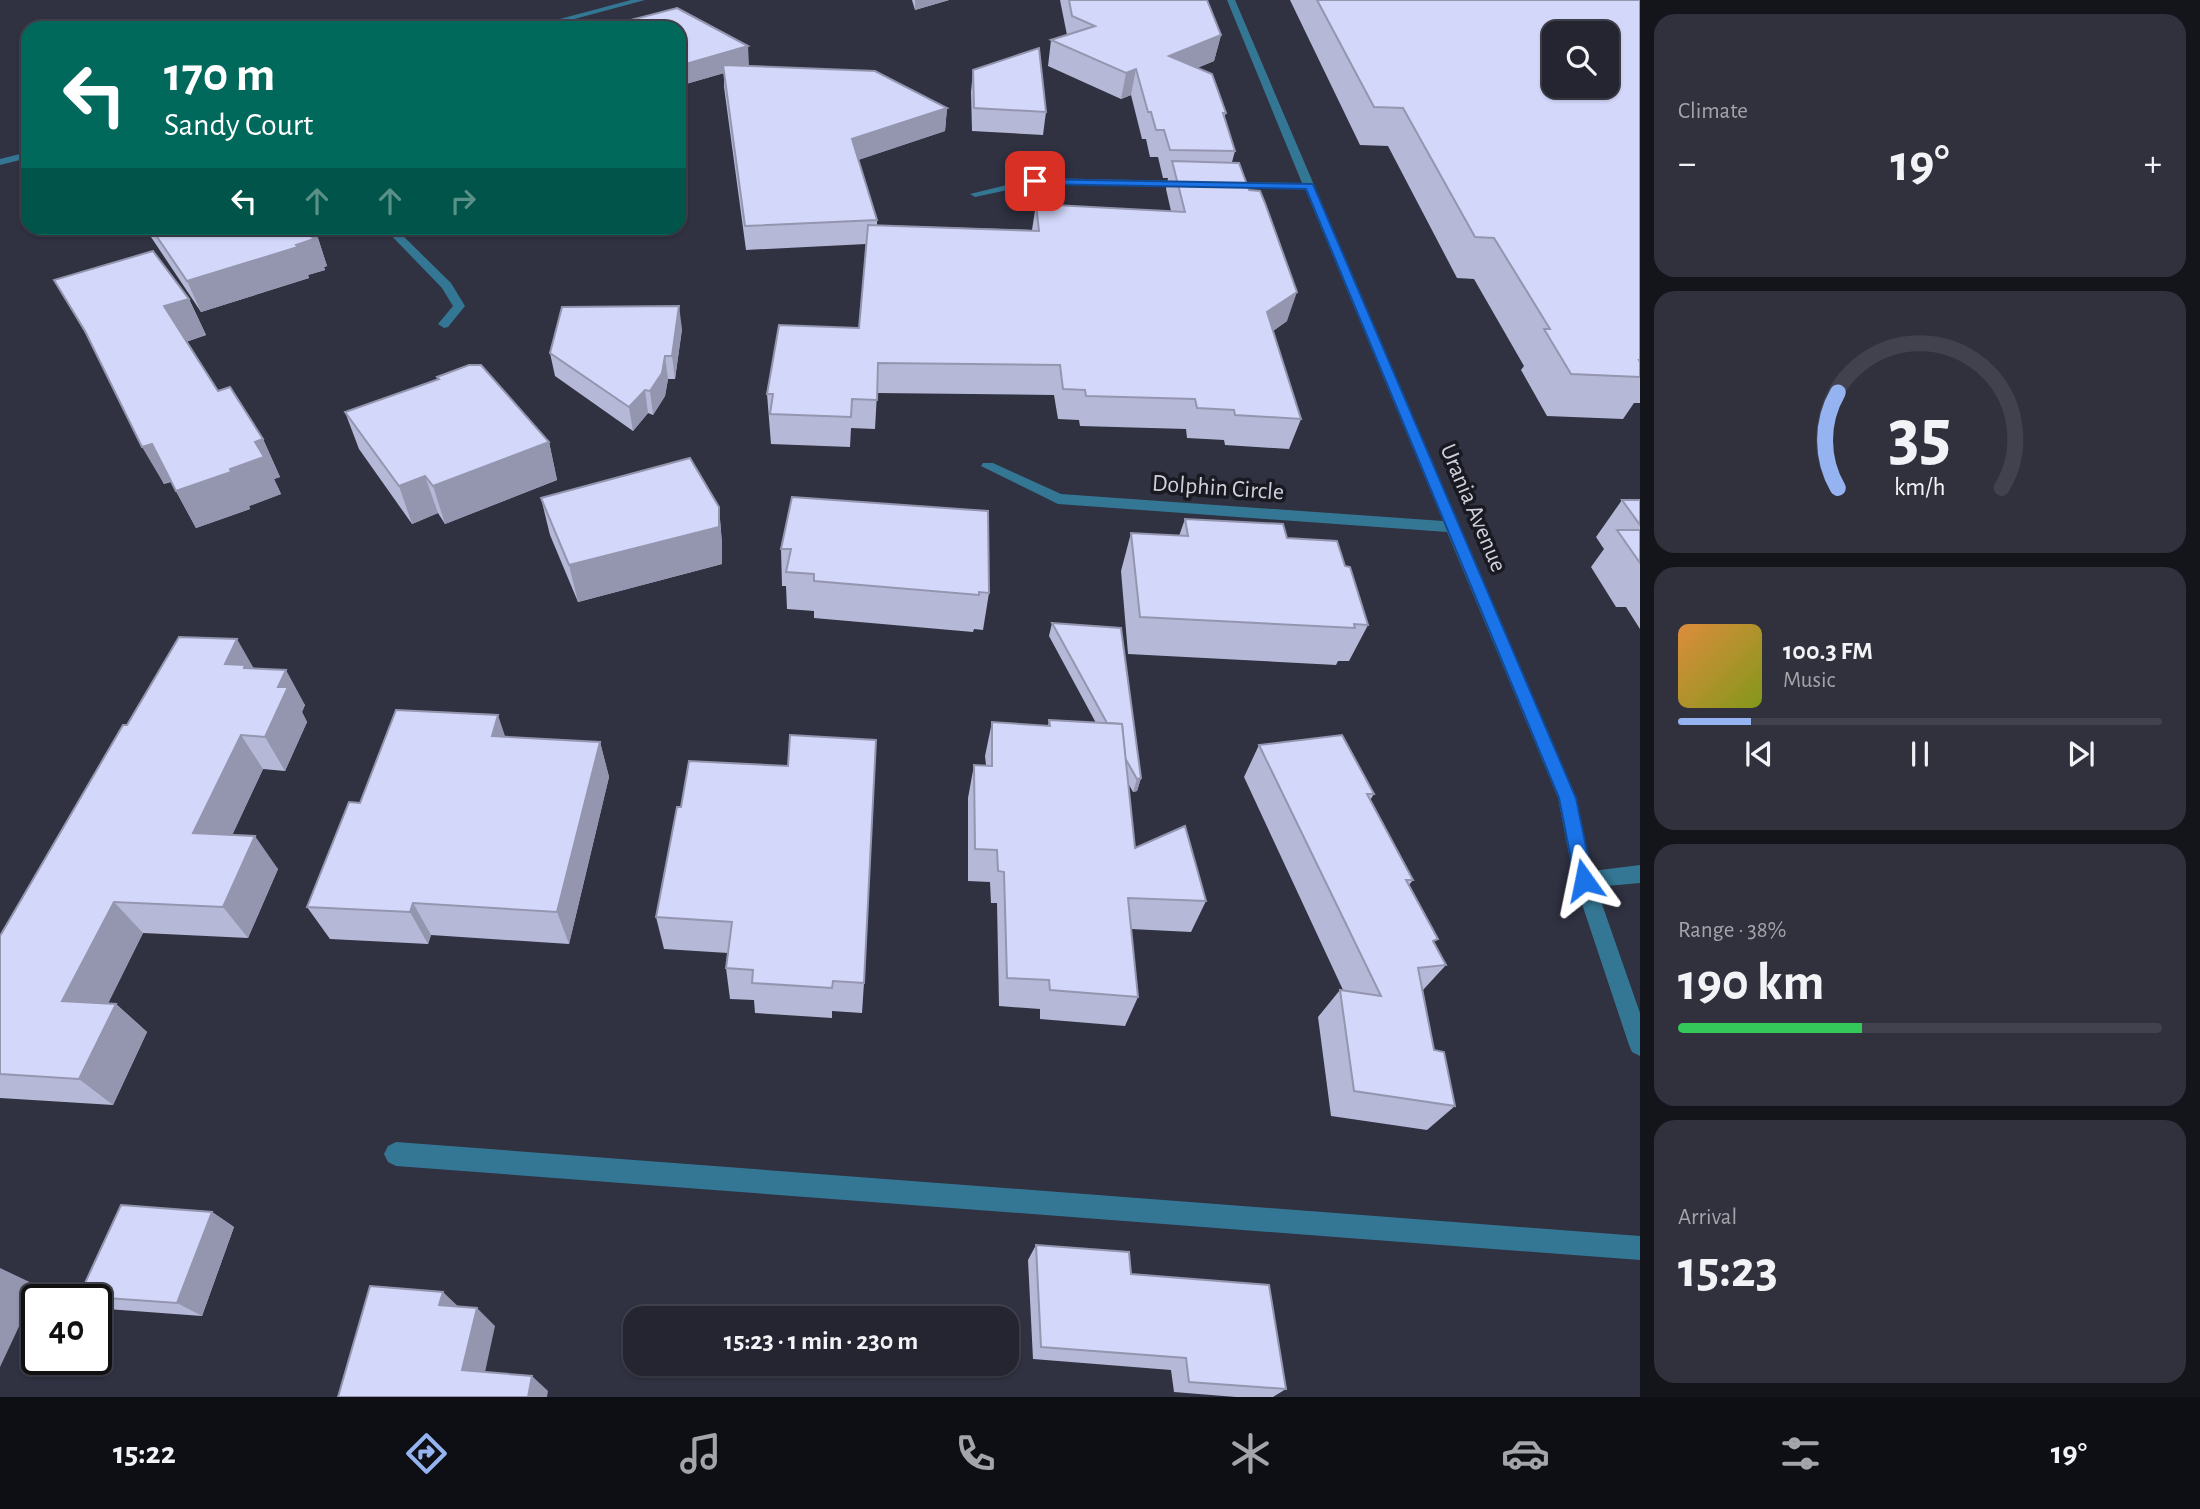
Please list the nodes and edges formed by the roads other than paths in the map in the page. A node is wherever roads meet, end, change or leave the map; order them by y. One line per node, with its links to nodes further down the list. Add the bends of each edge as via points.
1 (641, 0): 3 (street)
2 (1231, 0): 8 (street, Urania Avenue)
3 (558, 21)
4 (21, 157): 5 (street)
5 (0, 162)
6 (1200, 184): 9 (street, via 1035,181)
7 (1214, 185): 8 (street)
8 (1309, 186): 13 (street, Urania Avenue)
9 (975, 194)
10 (396, 235): 11 (street, via 447,286 459,306)
11 (444, 324)
12 (988, 466): 13 (street, Dolphin Circle, via 1058,499)
13 (1453, 527): 15 (street, Urania Avenue, via 1567,798)
14 (1640, 874): 15 (street)
15 (1584, 880): 16 (street, Urania Avenue)
16 (1640, 1045)
17 (396, 1154): 18 (street)
18 (1640, 1248)

